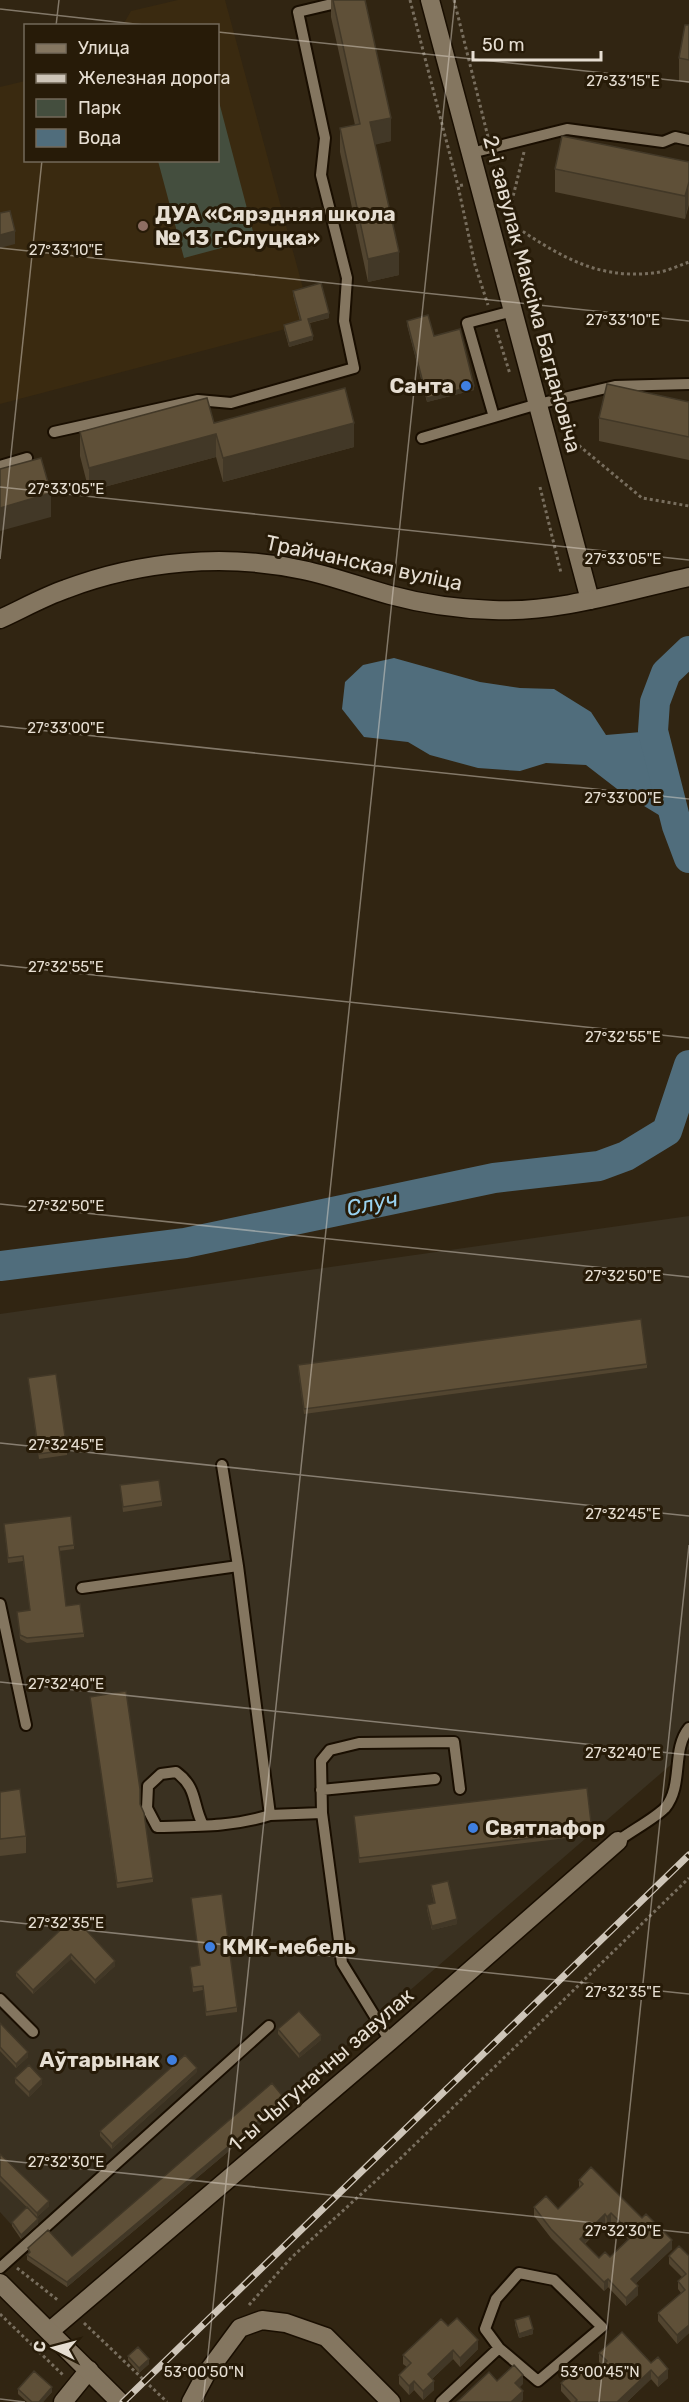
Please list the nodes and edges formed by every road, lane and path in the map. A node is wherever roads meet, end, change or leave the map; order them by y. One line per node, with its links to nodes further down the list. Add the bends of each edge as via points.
1 (349, 0): 16 (lane, via 298,12 325,138 321,175 347,278 344,321 354,368 231,403 198,400)
2 (410, 0): 10 (path)
3 (454, 0): 7 (path)
4 (435, 1): 8 (street, 2-і завулак Максіма Багдановіча)
5 (527, 139): 6 (lane, via 567,129 663,142 675,137); 7 (lane); 11 (path, via 507,221 560,256 616,274 655,273)
6 (689, 140)
7 (490, 148): 8 (lane); 9 (path)
8 (471, 153): 12 (street, 2-і завулак Максіма Багдановіча)
9 (496, 174)
10 (458, 186)
11 (689, 262)
12 (513, 311): 14 (street, 2-і завулак Максіма Багдановіча); 15 (lane, via 467,323)
13 (689, 384): 14 (lane, via 615,386)
14 (538, 404): 15 (lane); 17 (street, 2-і завулак Максіма Багдановіча)
15 (494, 417): 18 (lane)
16 (54, 432)
17 (546, 437): 22 (path, via 561,432 642,498); 25 (street, 2-і завулак Максіма Багдановіча)
18 (422, 438)
19 (27, 458): 20 (lane)
20 (0, 466)
21 (540, 486): 23 (path)
22 (689, 506)
23 (561, 573)
24 (689, 577): 25 (street, Трайчанская вуліца)
25 (590, 600): 26 (street, Трайчанская вуліца, via 540,608 446,607 303,570 256,563 195,562 116,573 65,589)
26 (0, 619)
27 (222, 1465): 28 (lane)
28 (238, 1566): 29 (lane); 37 (lane)
29 (82, 1588)
30 (0, 1604): 31 (lane)
31 (26, 1725)
32 (689, 1728): 39 (lane, via 682,1736 675,1787 664,1808)
33 (435, 1779): 35 (lane)
34 (460, 1789): 35 (lane, via 454,1742 359,1743 330,1750 321,1761)
35 (321, 1790): 36 (lane)
36 (322, 1813): 37 (lane); 44 (lane, via 342,1963)
37 (270, 1815): 38 (lane, via 246,1823)
38 (203, 1825): 38 (lane, via 157,1827 147,1808 148,1786 161,1774 176,1772 187,1780 194,1793)
39 (618, 1841): 44 (street, 1-ы Чыгуначны завулак)
40 (689, 1878): 48 (path, via 403,2156 291,2258 247,2307)
41 (0, 1999): 43 (lane)
42 (269, 2026): 45 (lane)
43 (33, 2032)
44 (390, 2042): 49 (street, 1-ы Чыгуначны завулак)
45 (0, 2268)
46 (0, 2283): 49 (street)
47 (0, 2314): 52 (path)
48 (240, 2328): 55 (street, via 206,2374); 56 (street, via 262,2320 286,2323 326,2337)
49 (50, 2331): 51 (street)
50 (499, 2348): 50 (lane, via 485,2329 496,2299 519,2273 554,2280 602,2326 538,2381); 57 (lane)
51 (89, 2370): 52 (street); 54 (street)
52 (75, 2387): 53 (street)
53 (63, 2402)
54 (120, 2402)
55 (192, 2402)
56 (391, 2402)
57 (441, 2402)

